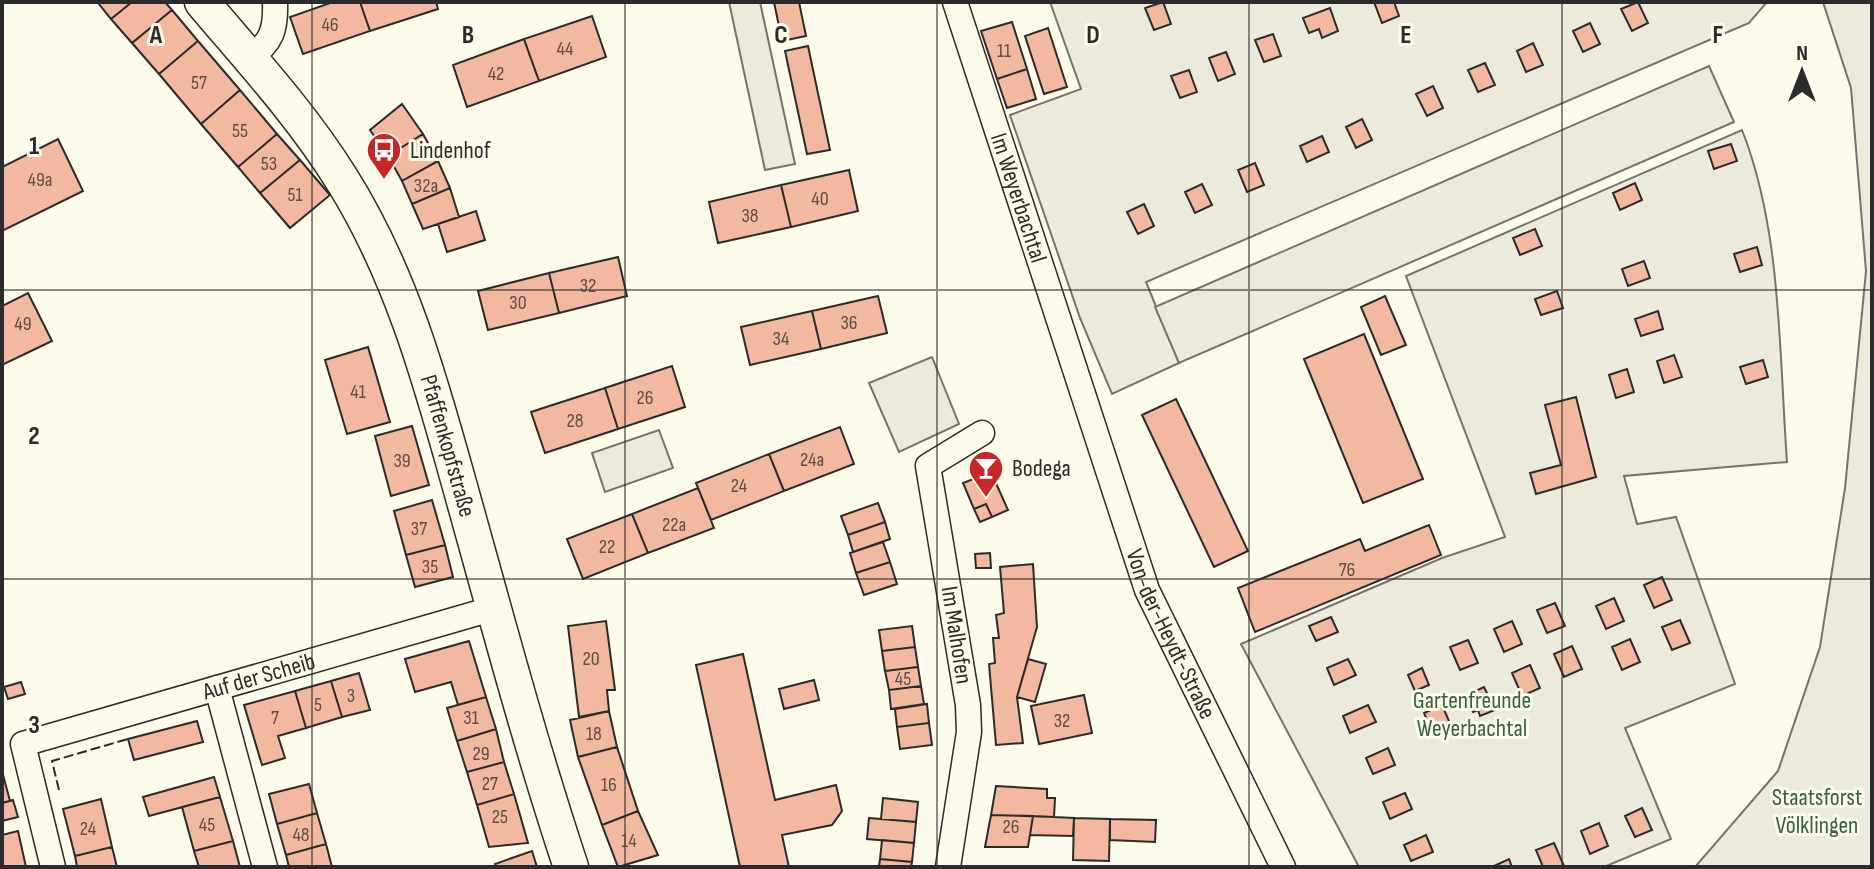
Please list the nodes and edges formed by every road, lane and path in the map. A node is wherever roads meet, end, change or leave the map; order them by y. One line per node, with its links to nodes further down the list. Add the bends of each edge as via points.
1 (202, 2): 4 (street, Pfaffenkopfstraße)
2 (275, 2): 4 (street, via 276,24 267,46)
3 (955, 2): 5 (street, Im Weyerbachtal)
4 (249, 58): 7 (street, Pfaffenkopfstraße, via 342,179 401,300 431,381)
5 (1085, 391): 13 (street, Von-der-Heydt-Straße, via 1147,590)
6 (982, 433): 12 (street, Im Malhofen, via 928,466 968,705)
7 (495, 608): 8 (street, Auf der Scheib); 11 (street, Pfaffenkopfstraße)
8 (217, 688): 9 (street, Auf der Scheib, via 23,744); 10 (street)
9 (53, 867)
10 (265, 867)
11 (571, 867)
12 (948, 867)
13 (1283, 867)

